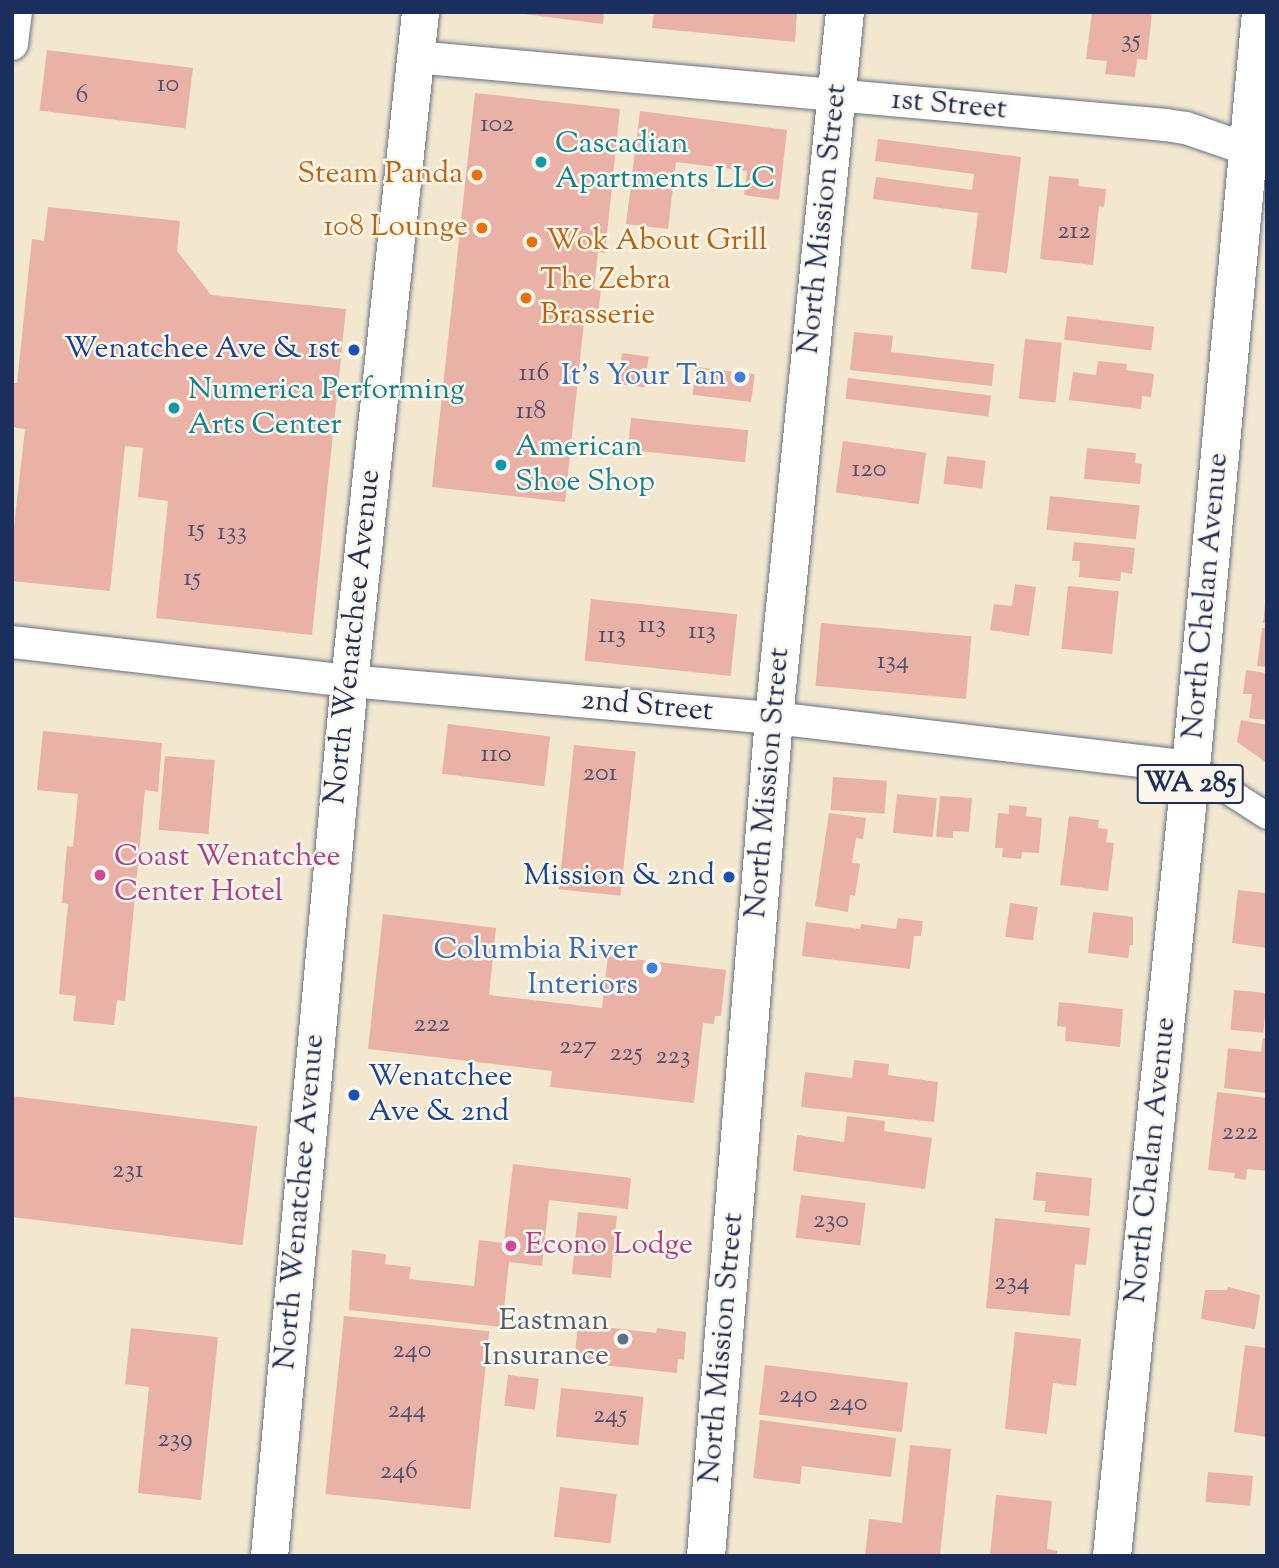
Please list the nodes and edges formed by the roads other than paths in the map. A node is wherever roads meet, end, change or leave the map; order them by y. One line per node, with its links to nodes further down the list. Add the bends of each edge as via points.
1 (16, 12): 5 (street)
2 (420, 12): 6 (main road, North Wenatchee Avenue)
3 (845, 12): 7 (main road, North Mission Street)
4 (1261, 12): 8 (main road, North Chelan Avenue / WA 285)
5 (12, 44)
6 (415, 57): 7 (street, 1st Street); 10 (main road, North Wenatchee Avenue)
7 (837, 95): 8 (street, 1st Street, via 1186,128); 11 (main road, North Mission Street)
8 (1257, 156): 12 (main road, North Chelan Avenue / WA 285)
9 (12, 642): 10 (street, 2nd Street)
10 (349, 681): 11 (street, 2nd Street); 14 (main road, North Wenatchee Avenue)
11 (774, 718): 12 (street, 2nd Street); 15 (main road, North Mission Street)
12 (1191, 767): 13 (street, 2nd Street); 16 (main road, North Chelan Avenue / WA 285)
13 (1267, 816)
14 (269, 1556)
15 (706, 1556)
16 (1112, 1556)

